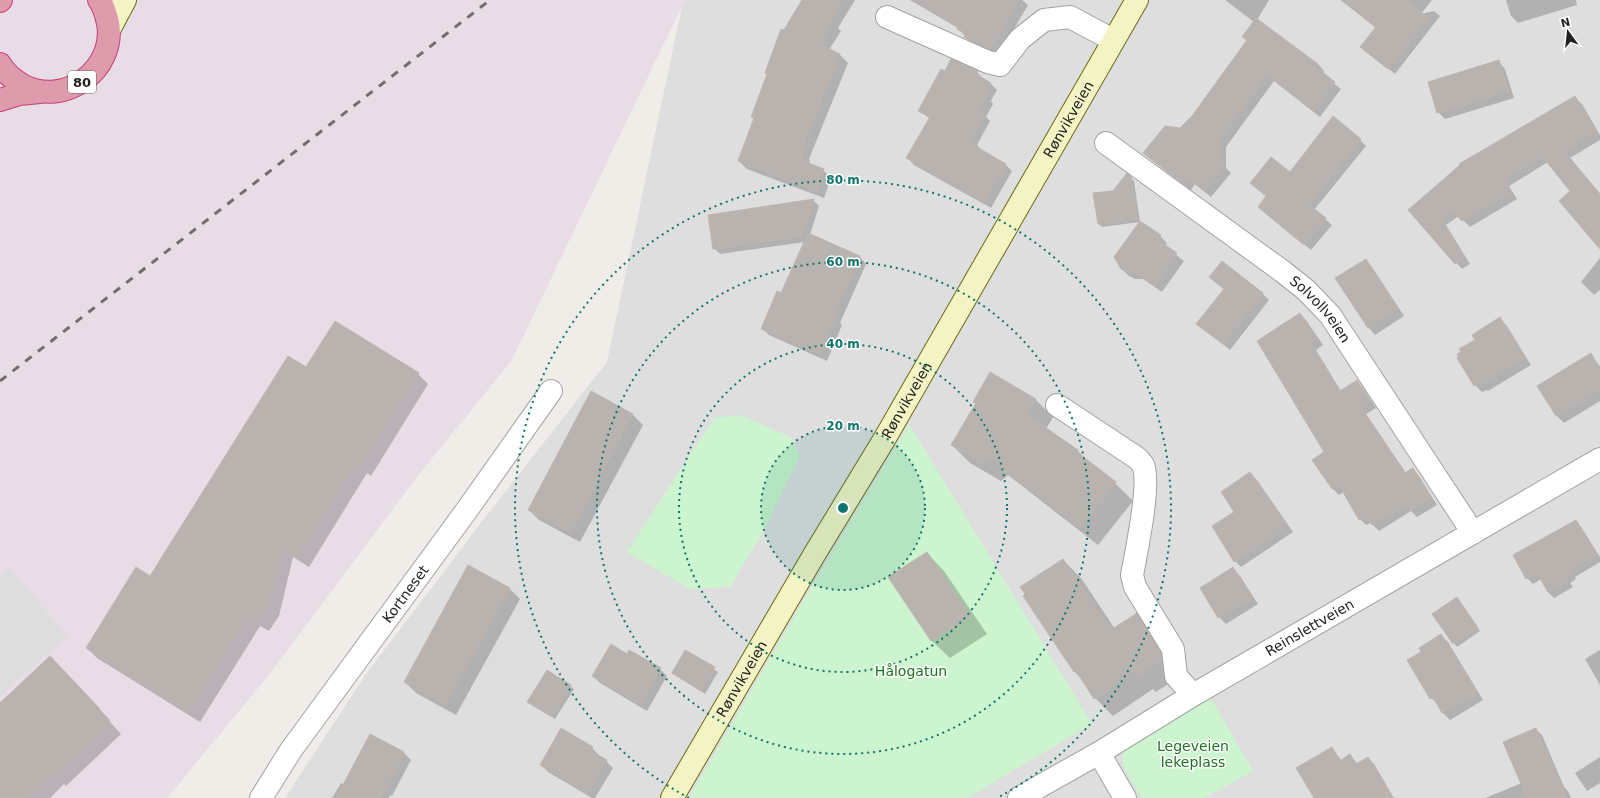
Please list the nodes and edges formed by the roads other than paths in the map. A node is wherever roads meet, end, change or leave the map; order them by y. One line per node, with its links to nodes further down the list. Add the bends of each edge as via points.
1 (99, 0): 5 (highway, 80, via 107,16)
2 (125, 0): 5 (street)
3 (1137, 0): 6 (street, Rønvikveien)
4 (887, 17): 6 (street, via 1000,65 1020,40 1044,20 1070,17)
5 (109, 30): 8 (highway, 80, via 104,57 86,80 73,87)
6 (1113, 40): 18 (street, Rønvikveien, via 885,438)
7 (0, 64): 8 (highway, 80, via 13,79)
8 (43, 92): 9 (highway, 80, via 19,94)
9 (0, 100)
10 (1106, 143): 14 (street, Solvollveien, via 1282,271 1306,290 1330,315)
11 (551, 391): 17 (street, Kortneset, via 291,750)
12 (1057, 405): 15 (street, via 1137,458 1143,465 1146,477 1145,496 1132,575 1135,587 1173,649 1176,676)
13 (1600, 459): 14 (street, Reinslettveien)
14 (1473, 533): 15 (street, Reinslettveien)
15 (1193, 695): 16 (street, Reinslettveien)
16 (1099, 753): 19 (street, Reinslettveien); 20 (street)
17 (261, 798)
18 (672, 798)
19 (1020, 798)
20 (1126, 798)

